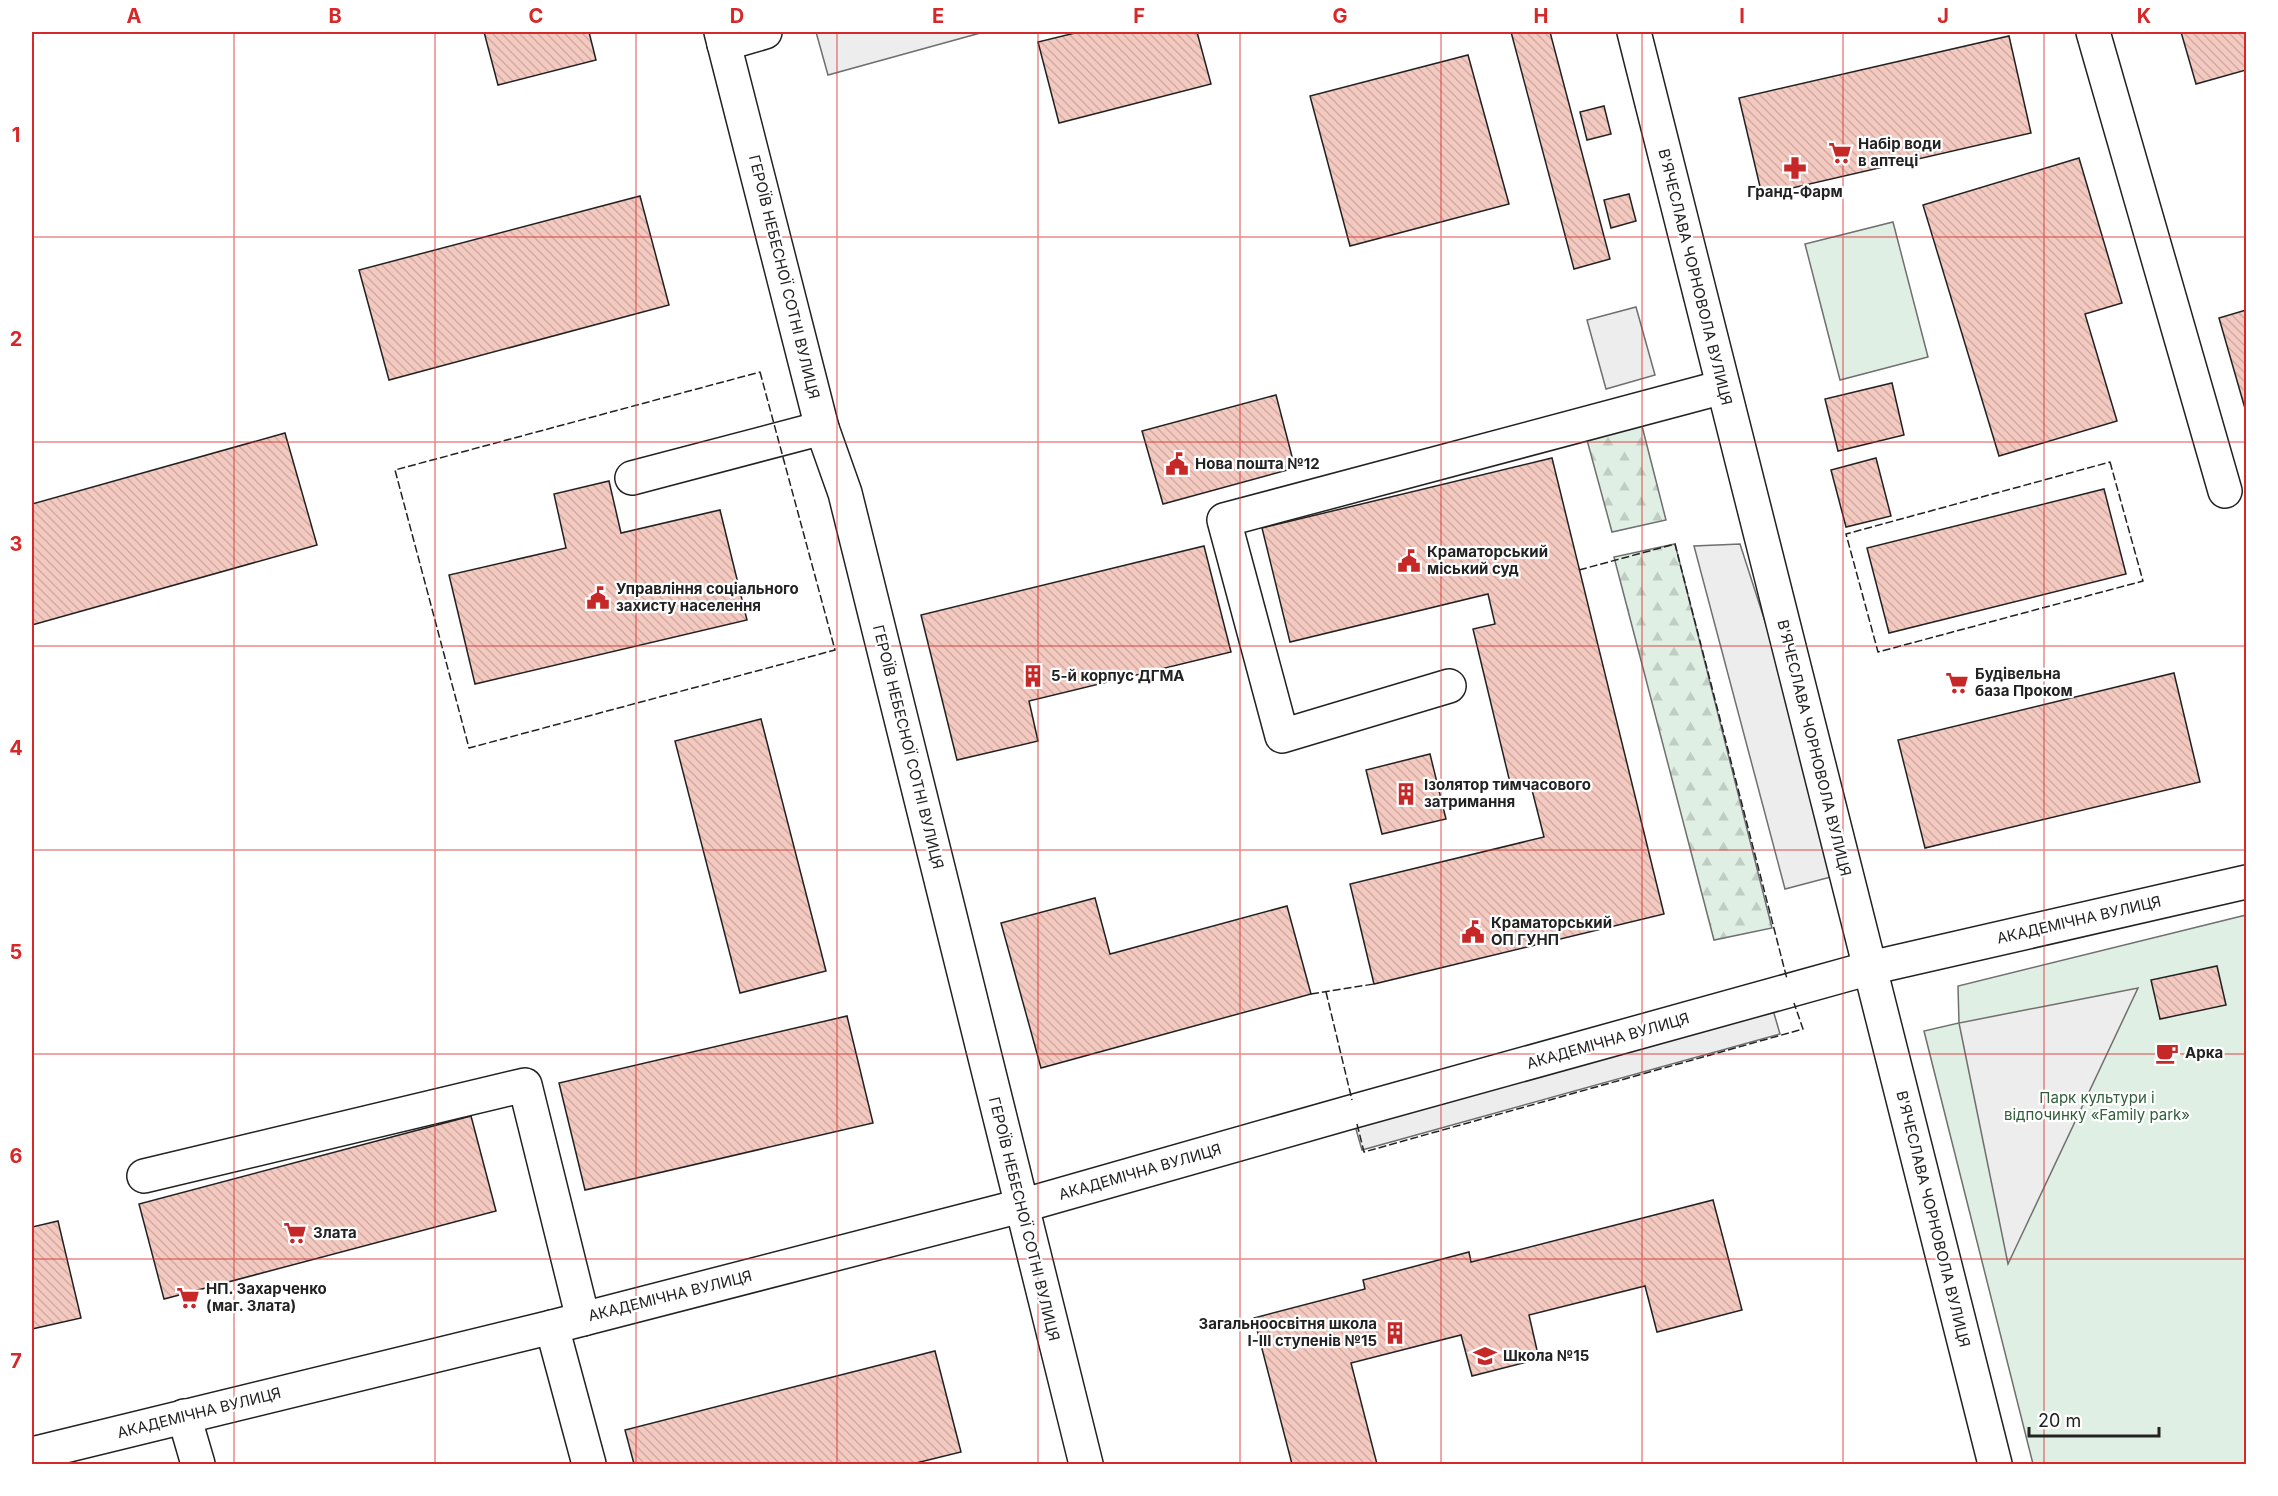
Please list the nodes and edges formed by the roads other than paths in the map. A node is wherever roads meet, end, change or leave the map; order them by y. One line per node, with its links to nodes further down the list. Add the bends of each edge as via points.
1 (765, 32): 4 (street)
2 (2093, 32): 8 (street)
3 (1640, 33): 5 (street, В'ЯЧЕСЛАВА ЧОРНОВОЛА ВУЛИЦЯ)
4 (723, 38): 6 (street, ГЕРОЇВ НЕБЕСНОЇ СОТНІ ВУЛИЦЯ)
5 (1723, 387): 9 (street, via 1224,520 1281,736); 11 (street, В'ЯЧЕСЛАВА ЧОРНОВОЛА ВУЛИЦЯ)
6 (822, 428): 7 (street); 13 (street, ГЕРОЇВ НЕБЕСНОЇ СОТНІ ВУЛИЦЯ, via 845,494)
7 (632, 478)
8 (2225, 491)
9 (1449, 686)
10 (2247, 882): 11 (street, АКАДЕМІЧНА ВУЛИЦЯ)
11 (1870, 968): 13 (street, АКАДЕМІЧНА ВУЛИЦЯ); 21 (street, В'ЯЧЕСЛАВА ЧОРНОВОЛА ВУЛИЦЯ)
12 (144, 1176): 14 (street, via 525,1085)
13 (1021, 1206): 14 (street, АКАДЕМІЧНА ВУЛИЦЯ); 20 (street, ГЕРОЇВ НЕБЕСНОЇ СОТНІ ВУЛИЦЯ)
14 (584, 1319): 15 (street, АКАДЕМІЧНА ВУЛИЦЯ)
15 (552, 1327): 16 (street, АКАДЕМІЧНА ВУЛИЦЯ); 19 (street)
16 (184, 1416): 17 (street, АКАДЕМІЧНА ВУЛИЦЯ); 18 (street)
17 (32, 1454)
18 (198, 1464)
19 (589, 1464)
20 (1086, 1464)
21 (1995, 1464)

